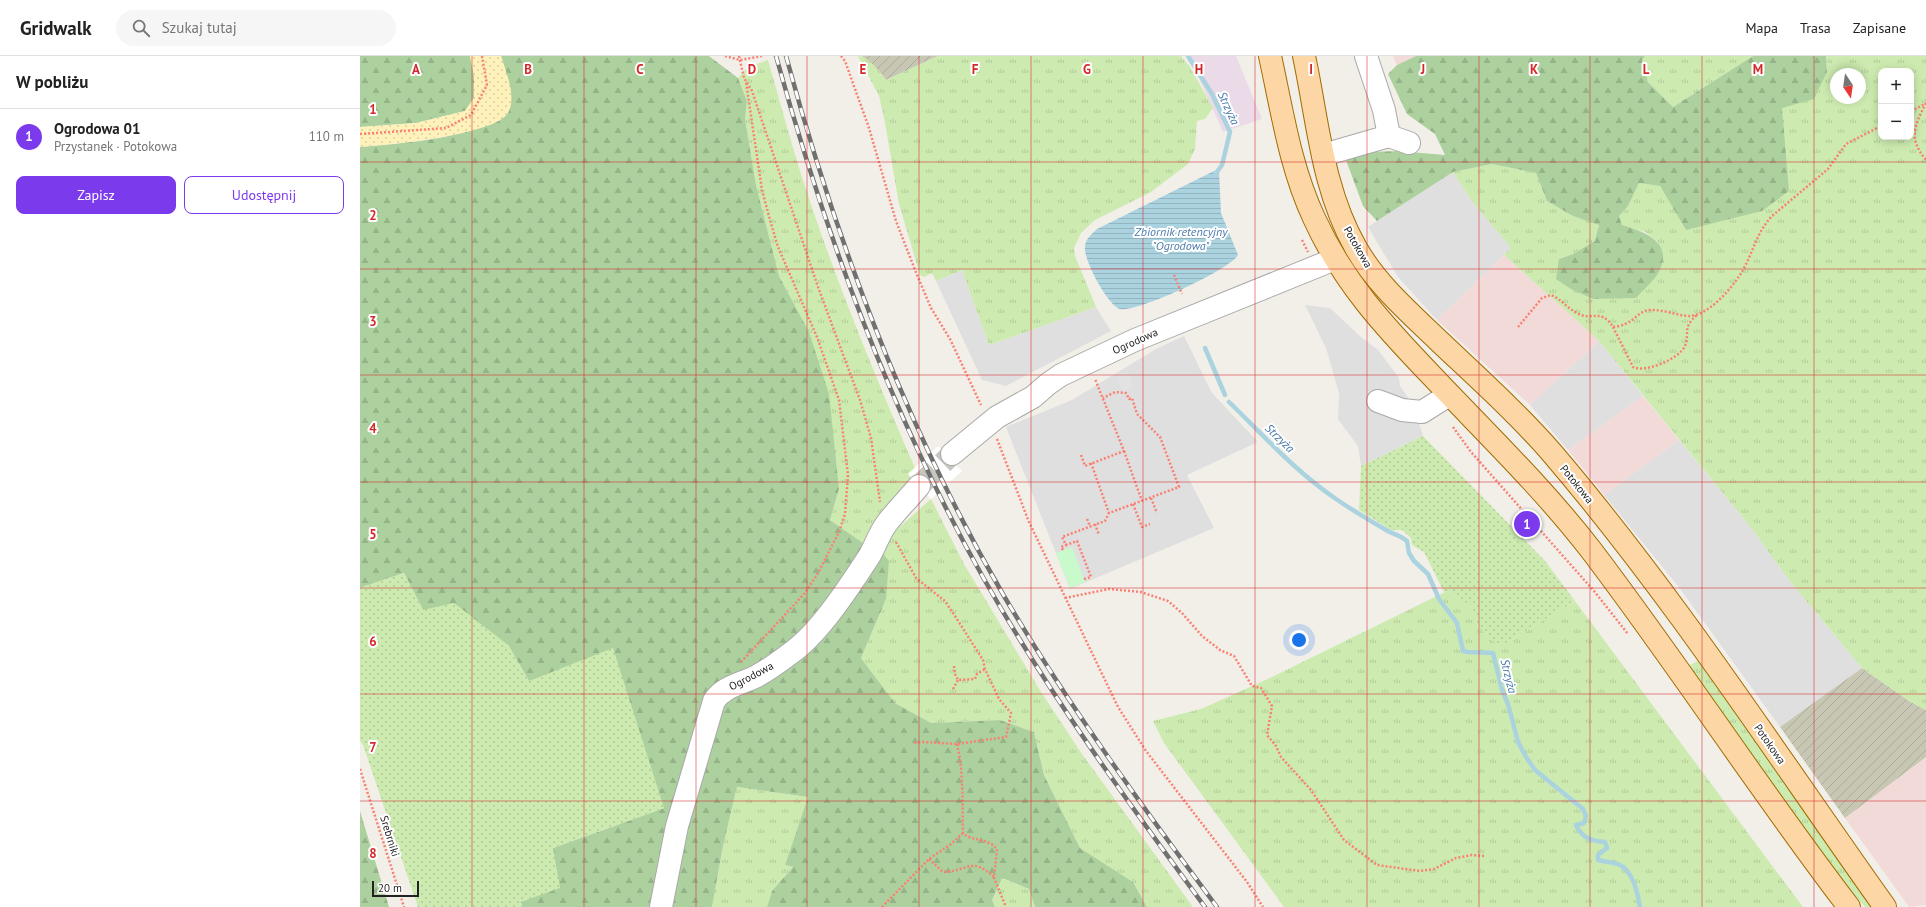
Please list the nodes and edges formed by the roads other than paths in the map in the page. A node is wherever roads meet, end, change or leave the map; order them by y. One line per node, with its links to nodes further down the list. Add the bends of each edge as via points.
1 (1270, 56): 7 (main road)
2 (1304, 56): 6 (main road, Potokowa)
3 (1366, 56): 4 (street, via 1384,110)
4 (1389, 136): 5 (street); 6 (street)
5 (1409, 143)
6 (1323, 155): 7 (main road); 13 (main road, Potokowa, via 1339,214 1368,266 1409,312 1475,374 1550,452 1639,561)
7 (1294, 164): 8 (main road, via 1313,216)
8 (1335, 259): 9 (main road, via 1367,305); 11 (street, Ogrodowa, via 1135,340 1061,375 993,430)
9 (1449, 395): 10 (street, via 1420,412 1402,410); 14 (main road, via 1560,513 1590,549)
10 (1378, 401)
11 (952, 454)
12 (919, 486): 15 (street, Ogrodowa, via 887,523 870,554 812,634 778,662 755,676 731,686 714,701 677,826)
13 (1702, 646): 14 (main road); 17 (main road, Potokowa)
14 (1674, 663): 16 (main road)
15 (661, 907)
16 (1849, 907)
17 (1885, 907)

